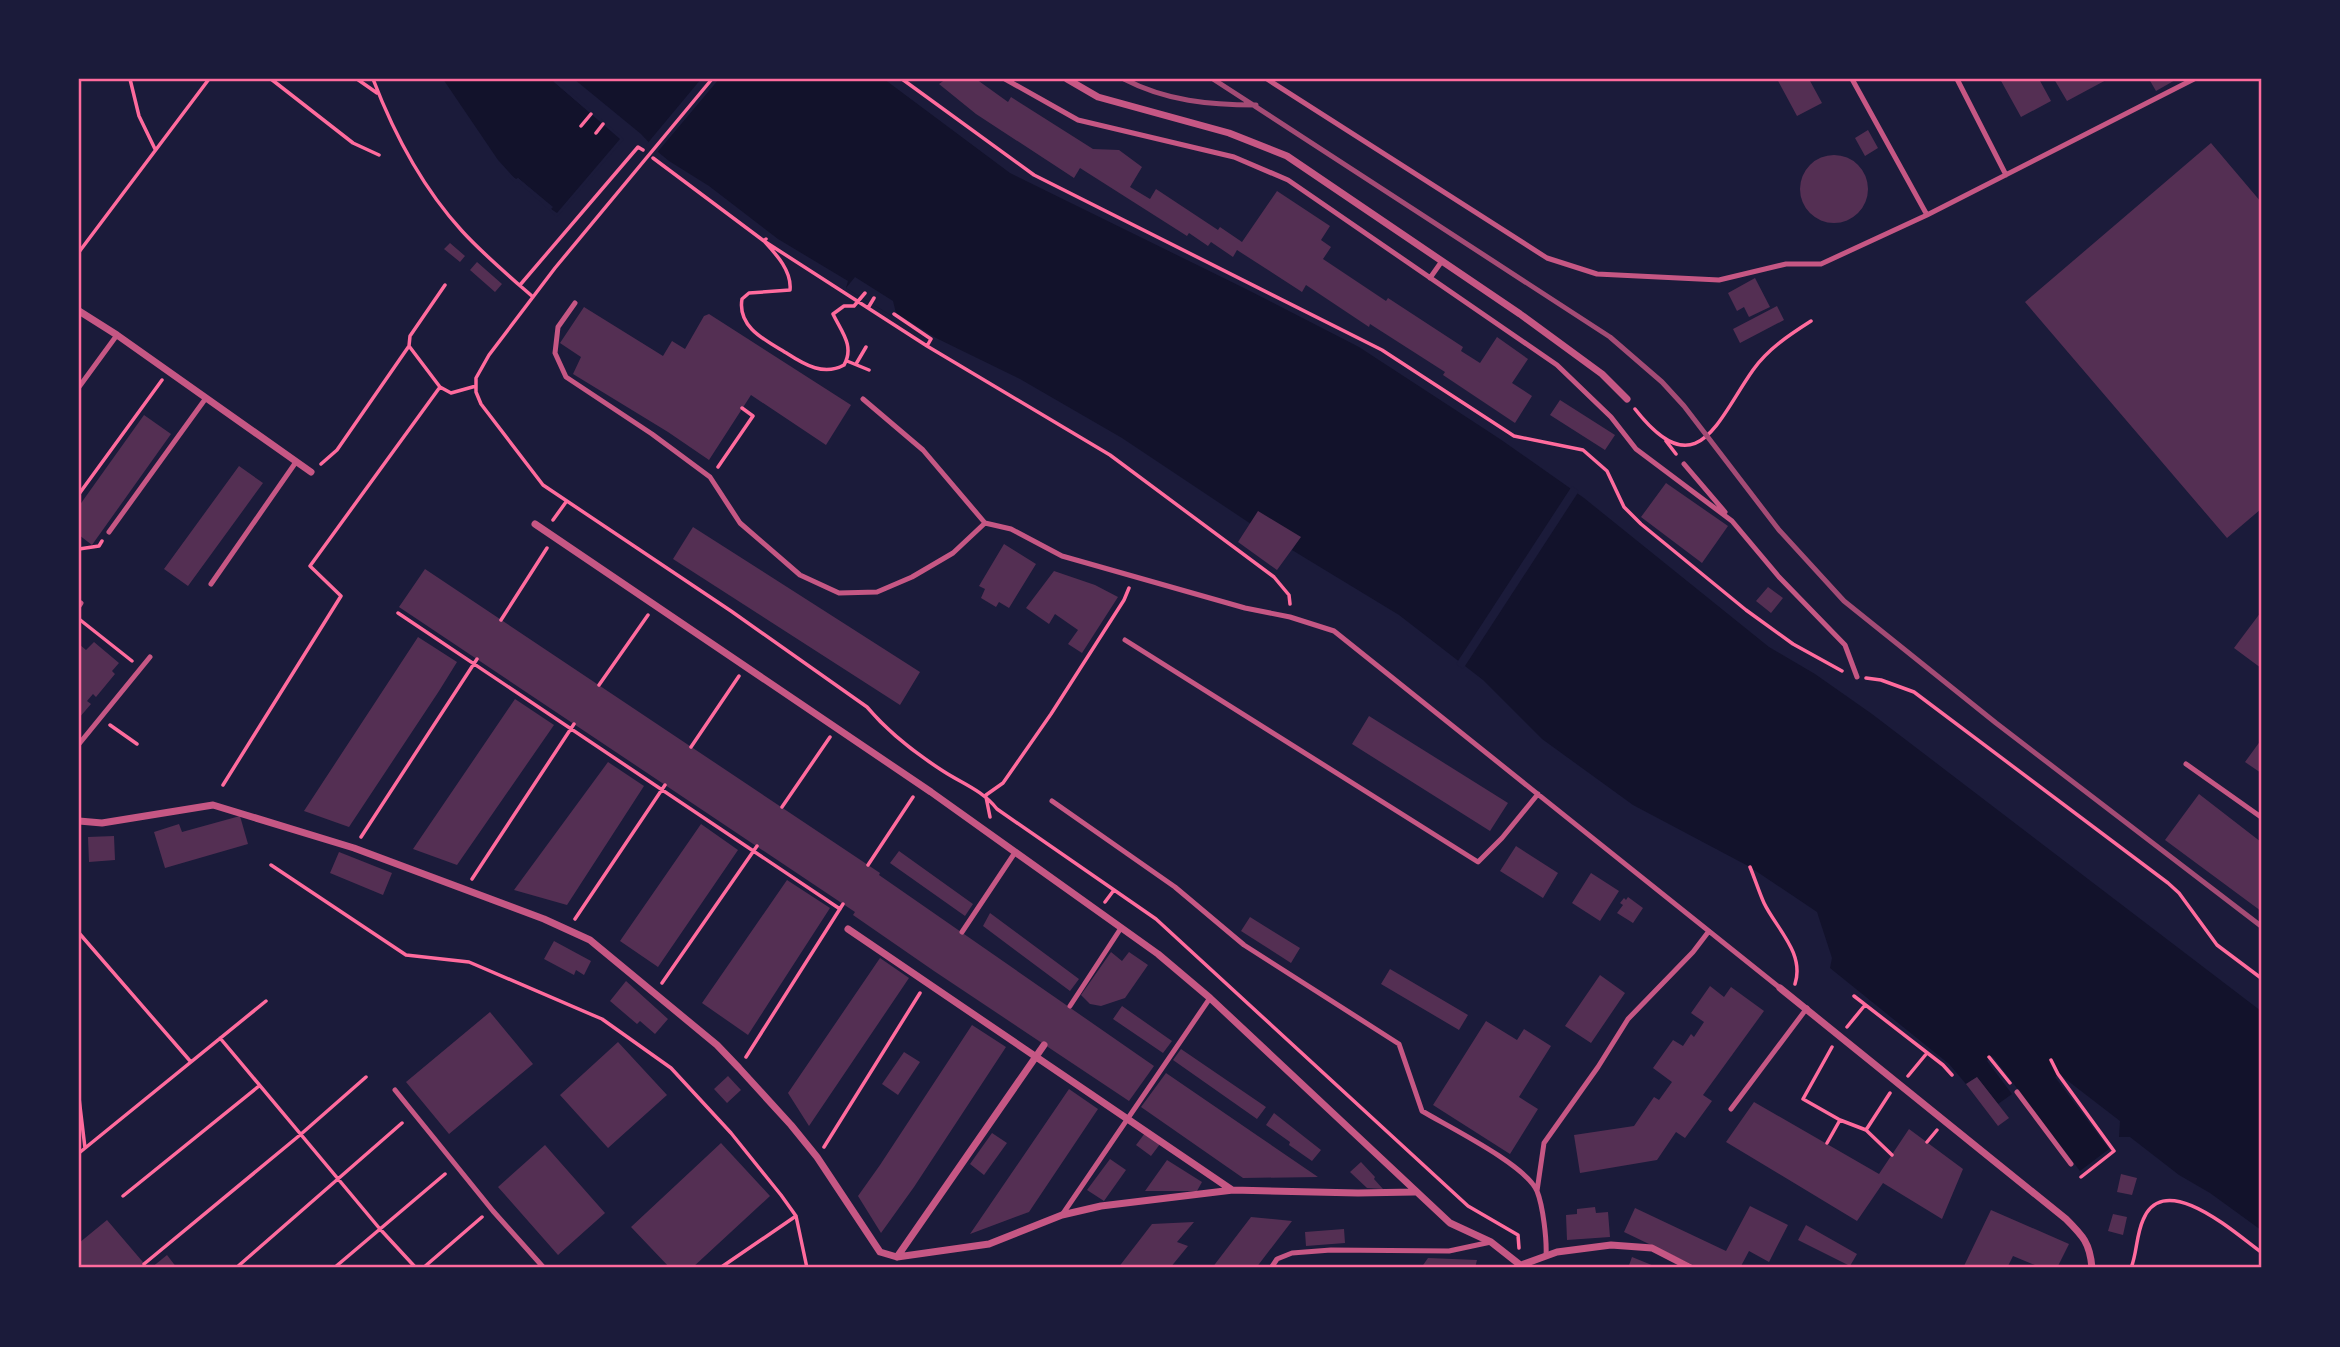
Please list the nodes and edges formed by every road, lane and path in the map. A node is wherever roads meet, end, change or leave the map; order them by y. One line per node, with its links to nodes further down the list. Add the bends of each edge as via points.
1 (130, 79): 19 (path, via 139,117)
2 (209, 79): 19 (path)
3 (271, 79): 21 (path, via 353,144)
4 (357, 79): 14 (path)
5 (373, 79): 14 (path)
6 (712, 79): 32 (path)
7 (902, 79): 83 (path, via 1034,175 1382,350 1514,436 1583,450 1606,471 1624,507 1641,524 1793,644)
8 (1005, 79): 28 (lane, via 1077,120 1234,157 1288,180)
9 (1068, 79): 27 (street, via 1098,97 1229,133 1287,156)
10 (1266, 79): 24 (lane, via 1547,258 1597,274 1718,280 1786,264 1821,264)
11 (1852, 79): 24 (lane)
12 (1957, 79): 23 (lane)
13 (2194, 79): 23 (lane)
14 (379, 94): 30 (path, via 393,129 441,205)
15 (591, 114): 17 (path)
16 (603, 124): 18 (path)
17 (581, 125)
18 (596, 133)
19 (155, 149): 26 (path)
20 (643, 150): 30 (path, via 638,147)
21 (379, 155)
22 (653, 158): 25 (path)
23 (2006, 174): 24 (lane)
24 (1927, 215)
25 (765, 240): 34 (path); 44 (path, via 785,266 790,290 749,293 741,299 741,314 754,332 799,362 830,370)
26 (79, 252)
27 (1442, 261): 28 (lane); 53 (street, via 1602,374)
28 (1430, 278): 62 (lane, via 1557,365 1611,417 1636,450)
29 (446, 285): 41 (path, via 410,336)
30 (520, 285): 32 (path)
31 (865, 293): 34 (path)
32 (533, 297): 48 (path, via 489,355)
33 (874, 298): 36 (path)
34 (859, 302): 36 (path); 44 (path, via 833,314 848,343)
35 (575, 303): 59 (lane, via 558,327 555,353 566,377)
36 (868, 308): 42 (path)
37 (79, 311): 40 (street)
38 (894, 314): 42 (path, via 931,339)
39 (1811, 321): 55 (path, via 1780,341 1754,369 1709,435 1682,446)
40 (117, 335): 47 (street); 49 (lane)
41 (410, 346): 50 (path); 58 (path, via 337,450)
42 (927, 346): 70 (path, via 1111,455)
43 (866, 347): 45 (path)
44 (847, 361): 45 (path)
45 (856, 365): 46 (path)
46 (869, 370)
47 (168, 371): 51 (street); 60 (path)
48 (476, 386): 50 (path, via 451,393); 61 (path, via 481,404 528,468)
49 (79, 387)
50 (440, 387): 93 (path, via 310,566 341,596)
51 (206, 398): 56 (street); 66 (lane)
52 (863, 399): 63 (lane, via 923,450)
53 (1627, 399): 55 (path)
54 (742, 408): 59 (path, via 753,416)
55 (1664, 440): 57 (path)
56 (296, 462): 58 (street); 72 (lane)
57 (1684, 464): 62 (lane)
58 (311, 472)
59 (710, 477): 63 (lane, via 740,523 800,575 839,593 877,592 912,577 953,553)
60 (79, 494)
61 (566, 502): 65 (path); 98 (path, via 867,707 923,758)
62 (1732, 521): 83 (lane, via 1844,645)
63 (985, 523): 71 (lane, via 1011,529 1062,556)
64 (535, 524): 65 (street)
65 (546, 531): 67 (street)
66 (109, 532): 68 (path, via 99,546)
67 (554, 537): 73 (street); 77 (path)
68 (79, 549)
69 (1256, 555): 70 (path)
70 (1254, 561): 75 (path, via 1289,595)
71 (1133, 576): 75 (lane); 98 (path, via 1124,600 1051,714 1003,783)
72 (211, 584)
73 (654, 606): 81 (street); 84 (path)
74 (398, 613): 80 (path)
75 (1290, 617): 97 (lane, via 1334,631)
76 (79, 619): 82 (path)
77 (501, 620)
78 (1125, 639): 97 (lane, via 1478,862)
79 (150, 657): 82 (lane)
80 (475, 661): 87 (path); 104 (path)
81 (745, 667): 88 (street); 91 (path)
82 (140, 669): 85 (lane)
83 (1857, 677): 119 (path, via 1914,692 2168,883 2217,945)
84 (599, 685)
85 (101, 717): 89 (lane); 90 (path)
86 (574, 724): 87 (path)
87 (570, 729): 96 (path); 110 (path)
88 (836, 729): 95 (street); 100 (path)
89 (79, 744)
90 (137, 744)
91 (691, 747)
92 (2186, 764): 101 (lane)
93 (223, 785)
94 (666, 785): 96 (path)
95 (921, 786): 106 (street); 108 (path)
96 (662, 791): 105 (path); 115 (path)
97 (1538, 794): 116 (lane)
98 (986, 795): 176 (path, via 997,809 1156,919 1468,1206 1518,1235)
99 (1052, 801): 164 (lane, via 1175,887 1244,945 1399,1044 1422,1111 1519,1169)
100 (782, 807)
101 (2261, 817)
102 (79, 821): 104 (street, via 102,823 213,805)
103 (757, 846): 105 (path)
104 (354, 848): 110 (street)
105 (753, 852): 112 (path); 122 (path)
106 (1014, 854): 113 (street); 117 (lane)
107 (271, 865): 169 (path, via 407,955 469,962 602,1020 671,1069 731,1133)
108 (868, 865)
109 (1750, 867): 123 (path, via 1797,965)
110 (465, 889): 115 (street)
111 (843, 904): 112 (path)
112 (840, 909): 139 (path)
113 (1121, 928): 125 (street); 128 (lane)
114 (848, 929): 120 (street)
115 (568, 930): 122 (street, via 590,940)
116 (1709, 930): 121 (lane); 164 (lane, via 1628,1019 1544,1143)
117 (961, 932)
118 (79, 933): 138 (path)
119 (2261, 978)
120 (926, 983): 135 (street); 158 (path)
121 (1780, 988): 123 (street)
122 (654, 993): 139 (street)
123 (1790, 996): 129 (street)
124 (1854, 996): 127 (path)
125 (1210, 998): 149 (lane); 165 (street)
126 (266, 1001): 132 (path)
127 (1865, 1005): 130 (path); 134 (path)
128 (1070, 1006)
129 (1807, 1008): 131 (street); 148 (lane)
130 (1848, 1026)
131 (1842, 1037): 143 (street); 150 (path, via 1803,1099)
132 (220, 1038): 138 (path); 144 (path)
133 (1044, 1045): 135 (street)
134 (1927, 1053): 140 (path); 141 (path)
135 (1037, 1056): 149 (street); 174 (street)
136 (1989, 1057): 146 (path)
137 (2051, 1060): 161 (path, via 2115,1152)
138 (191, 1062): 155 (path)
139 (739, 1068): 158 (street)
140 (1909, 1075)
141 (1952, 1075)
142 (366, 1077): 153 (path)
143 (1899, 1083): 152 (path); 186 (street, via 2066,1219 2084,1238)
144 (258, 1086): 153 (path); 166 (path)
145 (395, 1090): 181 (lane)
146 (2017, 1092): 159 (lane)
147 (79, 1098): 155 (path)
148 (1731, 1109)
149 (1128, 1118): 163 (street); 167 (lane)
150 (1840, 1120): 152 (path); 154 (path)
151 (402, 1123): 162 (path)
152 (1866, 1130): 157 (path)
153 (300, 1135): 162 (path); 175 (path)
154 (1827, 1143)
155 (85, 1148): 156 (path)
156 (79, 1153)
157 (1892, 1154)
158 (817, 1157): 174 (street, via 880,1252)
159 (2071, 1164)
160 (445, 1174): 170 (path)
161 (2081, 1177)
162 (338, 1180): 170 (path); 177 (path)
163 (1233, 1190): 165 (street); 167 (street)
164 (1537, 1191): 173 (lane)
165 (1414, 1192): 171 (street, via 1450,1223)
166 (123, 1196)
167 (1062, 1215): 174 (street, via 989,1244)
168 (483, 1216): 180 (path)
169 (796, 1216): 182 (path); 183 (path)
170 (380, 1229): 178 (path); 179 (path)
171 (1491, 1242): 176 (street); 184 (lane, via 1449,1251 1292,1253)
172 (2261, 1252): 187 (path, via 2206,1212 2171,1199 2154,1204 2143,1218)
173 (1546, 1256): 176 (street); 185 (street, via 1611,1245 1652,1248)
174 (897, 1257)
175 (144, 1264)
176 (1522, 1267)
177 (236, 1268)
178 (334, 1268)
179 (416, 1268)
180 (423, 1268)
181 (544, 1268)
182 (720, 1268)
183 (807, 1268)
184 (1271, 1268)
185 (1691, 1268)
186 (2092, 1268)
187 (2131, 1268)

